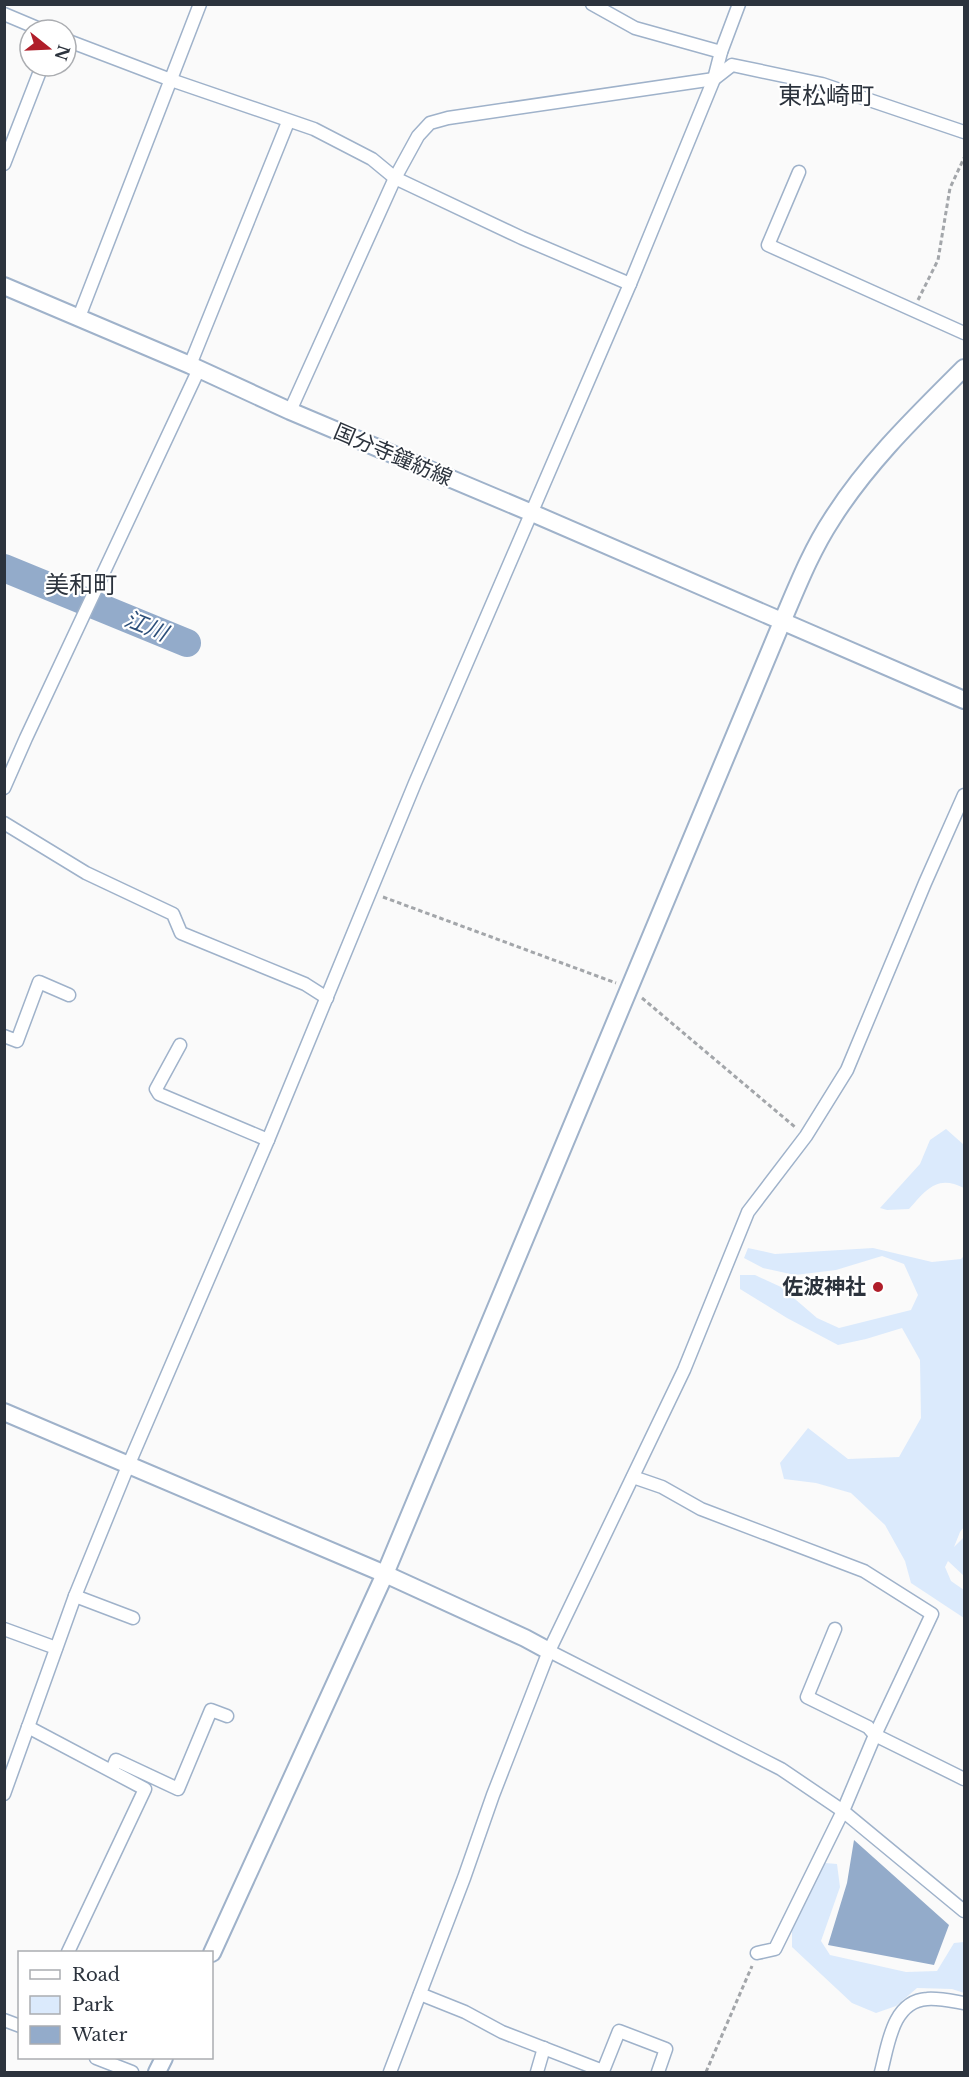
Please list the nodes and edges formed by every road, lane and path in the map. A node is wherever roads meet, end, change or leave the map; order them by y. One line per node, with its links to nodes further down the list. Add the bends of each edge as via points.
1 (200, 4): 10 (street)
2 (592, 4): 7 (street, via 636,28)
3 (739, 4): 7 (street)
4 (4, 14): 5 (street)
5 (18, 20)
6 (78, 45): 10 (street)
7 (720, 52): 9 (street)
8 (37, 78): 14 (street)
9 (714, 79): 12 (street, via 732,65 822,84); 16 (street, via 430,123 418,136); 17 (street)
10 (171, 80): 11 (street); 20 (street)
11 (288, 122): 16 (street, via 314,129 372,159); 22 (street)
12 (964, 132)
13 (964, 158): 19 (path, via 950,188 938,260)
14 (4, 164)
15 (799, 172): 19 (street, via 768,245)
16 (395, 178): 17 (street); 24 (street)
17 (630, 284): 25 (street)
18 (4, 286): 20 (street, 国分寺鐘紡線)
19 (914, 310): 21 (street)
20 (79, 316): 22 (street, 国分寺鐘紡線)
21 (964, 333)
22 (194, 367): 24 (street, 国分寺鐘紡線); 28 (street)
23 (964, 368): 26 (street, via 891,441 857,483 811,557)
24 (290, 411): 25 (street, 国分寺鐘紡線)
25 (532, 513): 26 (street, 国分寺鐘紡線); 31 (street)
26 (782, 622): 27 (street, 国分寺鐘紡線); 32 (street)
27 (964, 700)
28 (4, 788)
29 (964, 795): 37 (street, via 847,1070)
30 (4, 823): 34 (street, via 86,873 173,914 181,933 306,984)
31 (369, 892): 32 (path); 34 (street)
32 (629, 988): 37 (path); 42 (street)
33 (69, 995): 35 (street, via 39,982 17,1041)
34 (327, 998): 38 (street)
35 (5, 1037)
36 (180, 1045): 38 (street, via 156,1089 159,1094)
37 (806, 1136): 41 (street, via 748,1212 684,1370)
38 (268, 1140): 40 (street)
39 (4, 1412): 40 (street)
40 (128, 1466): 42 (street); 43 (street)
41 (633, 1477): 48 (street); 51 (street, via 662,1487 701,1509 864,1571 932,1614)
42 (385, 1575): 48 (street); 58 (street)
43 (75, 1596): 44 (street); 47 (street)
44 (133, 1618)
45 (4, 1629): 47 (street)
46 (835, 1629): 51 (street, via 807,1697 868,1727)
47 (56, 1648): 50 (street)
48 (549, 1652): 55 (street, via 781,1769); 60 (street)
49 (227, 1716): 52 (street, via 211,1710 178,1789 116,1760)
50 (28, 1727): 52 (street); 54 (street)
51 (875, 1735): 53 (street); 55 (street)
52 (112, 1770): 57 (street, via 146,1789)
53 (964, 1779)
54 (4, 1794)
55 (843, 1811): 56 (street); 59 (street, via 775,1949)
56 (964, 1911)
57 (69, 1951)
58 (213, 1951)
59 (758, 1953): 70 (path)
60 (420, 1994): 62 (street); 67 (street)
61 (964, 2003): 71 (street, via 926,1999 912,2003 899,2014)
62 (544, 2048): 68 (street); 69 (street, via 603,2072 619,2031 666,2049)
63 (98, 2059): 65 (street)
64 (164, 2059): 66 (street)
65 (132, 2073)
66 (157, 2073)
67 (390, 2073)
68 (537, 2073)
69 (658, 2073)
70 (706, 2073)
71 (881, 2073)

